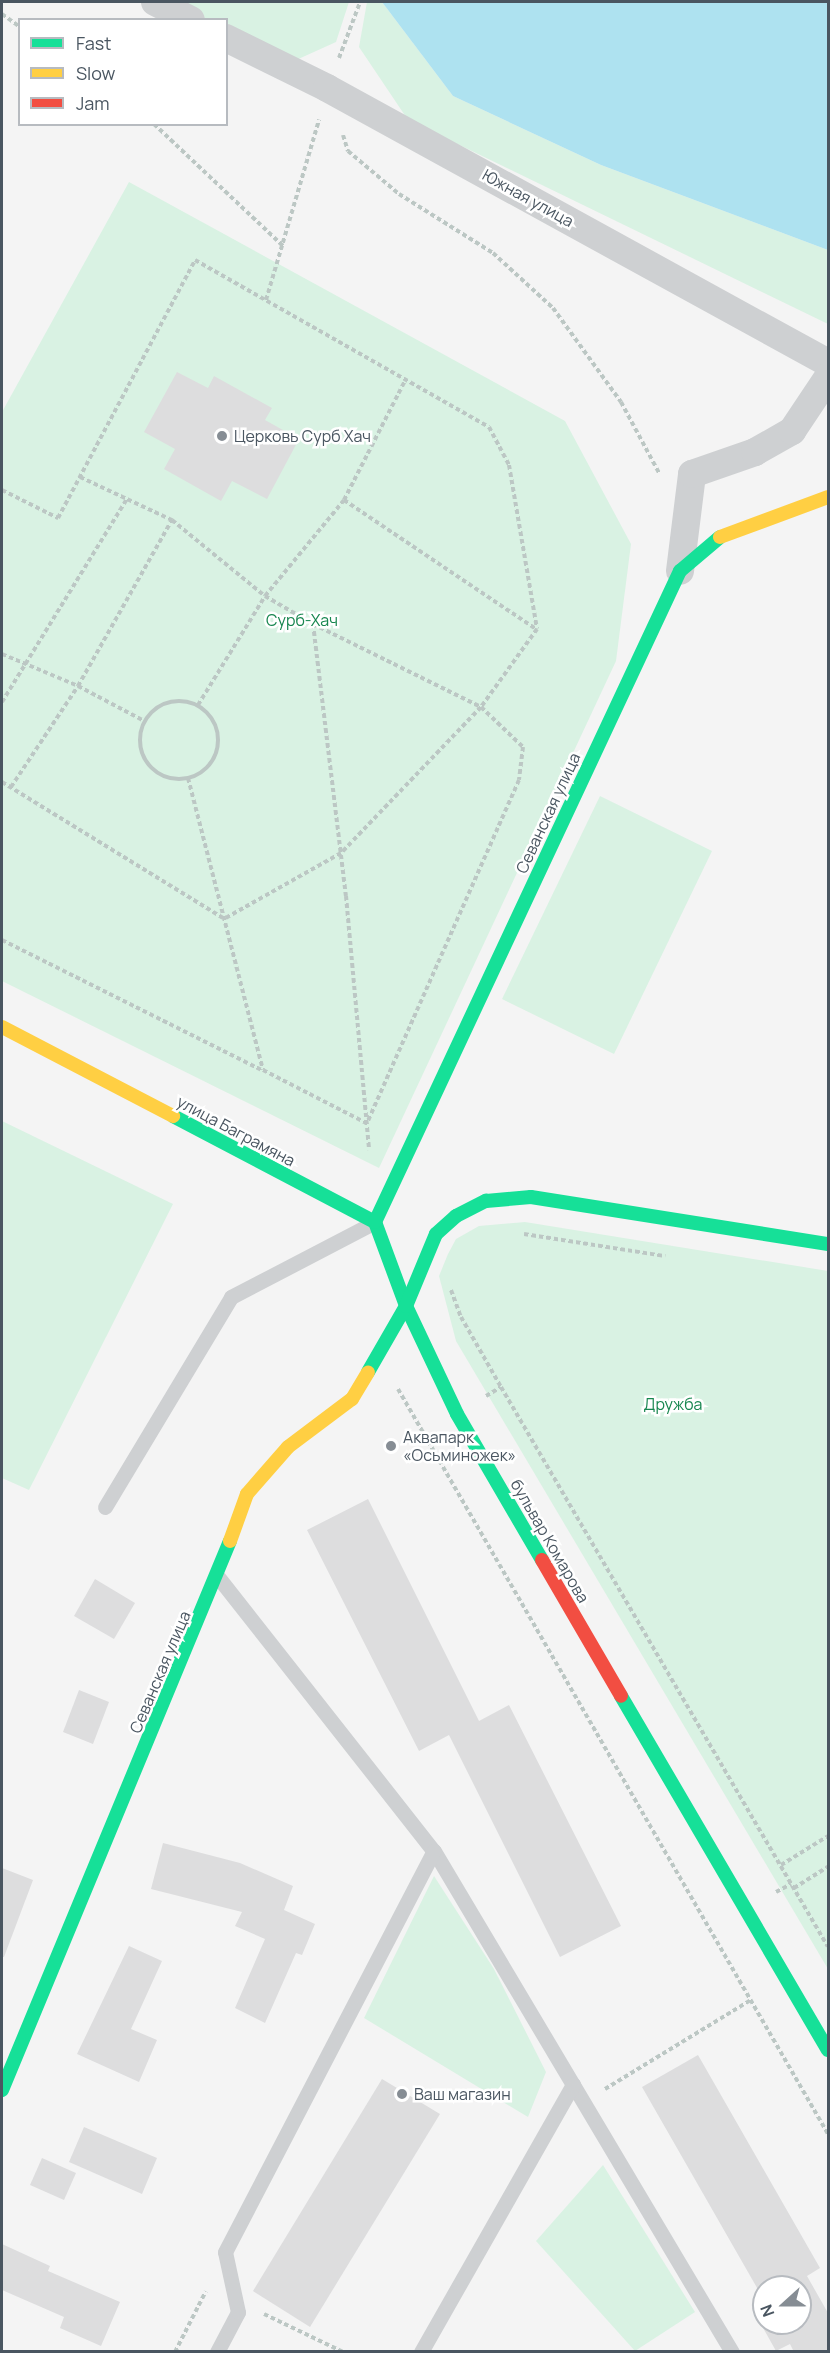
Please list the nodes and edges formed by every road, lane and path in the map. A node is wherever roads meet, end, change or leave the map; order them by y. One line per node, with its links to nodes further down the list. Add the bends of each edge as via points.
1 (155, 2): 4 (street)
2 (359, 4): 7 (path)
3 (2, 14): 5 (path)
4 (187, 18)
5 (18, 26)
6 (228, 39): 7 (street, Южная улица)
7 (327, 88): 9 (path); 11 (street, Южная улица); 15 (path, via 348,151 399,194 493,253 553,308 621,402)
8 (156, 126): 9 (path)
9 (283, 246): 10 (path)
10 (266, 300): 13 (path); 14 (path, via 195,260)
11 (828, 363)
12 (828, 377): 21 (street, via 792,430 755,452 693,474)
13 (405, 381): 19 (path); 24 (path, via 489,427 509,465)
14 (80, 477): 16 (path, via 58,518); 18 (path)
15 (661, 483)
16 (2, 490)
17 (828, 497): 21 (street, Севанская улица, via 722,535)
18 (127, 499): 20 (path); 26 (path)
19 (344, 500): 22 (path); 24 (path)
20 (172, 520): 22 (path); 27 (path)
21 (680, 571): 41 (street, Севанская улица)
22 (265, 596): 23 (path); 29 (path)
23 (313, 624): 30 (path); 35 (path)
24 (537, 629): 30 (path)
25 (2, 654): 26 (path)
26 (26, 664): 27 (path); 28 (path)
27 (78, 686): 31 (path); 34 (path)
28 (2, 702)
29 (198, 705): 31 (path, via 179,700 165,703); 32 (path, via 213,720 219,746 206,770)
30 (481, 707): 35 (path); 40 (path, via 523,747 519,780)
31 (144, 721): 32 (path, via 141,748 146,761 168,778)
32 (188, 778): 36 (path)
33 (2, 782): 34 (path)
34 (10, 787): 36 (path)
35 (341, 853): 36 (path); 40 (path)
36 (224, 919): 39 (path)
37 (2, 940): 39 (path)
38 (2, 1027): 41 (street, улица Баграмяна)
39 (263, 1070): 40 (path)
40 (367, 1124)
41 (375, 1222): 46 (street); 48 (lane, via 231,1297)
42 (515, 1234): 44 (path)
43 (828, 1244): 46 (street, via 531,1197 486,1201 456,1216 436,1234)
44 (676, 1258)
45 (449, 1286): 52 (path, via 461,1317 495,1377)
46 (406, 1306): 47 (street, Севанская улица); 57 (street, бульвар Комарова, via 457,1414)
47 (378, 1354): 49 (street, Севанская улица, via 352,1399 288,1447 247,1494); 56 (path)
48 (105, 1507)
49 (218, 1577): 51 (lane); 59 (street, Севанская улица)
50 (828, 1836): 52 (path)
51 (434, 1851): 58 (lane); 62 (lane)
52 (781, 1865): 54 (path)
53 (828, 1867): 54 (path)
54 (794, 1888): 55 (path)
55 (828, 1947)
56 (751, 2000): 60 (path); 61 (path)
57 (828, 2050)
58 (573, 2084): 60 (lane); 67 (lane)
59 (2, 2090)
60 (584, 2102): 68 (lane)
61 (828, 2134)
62 (225, 2252): 63 (lane); 64 (path)
63 (236, 2300): 65 (lane, via 238,2312); 66 (path)
64 (175, 2352)
65 (217, 2352)
66 (343, 2352)
67 (421, 2352)
68 (732, 2352)

